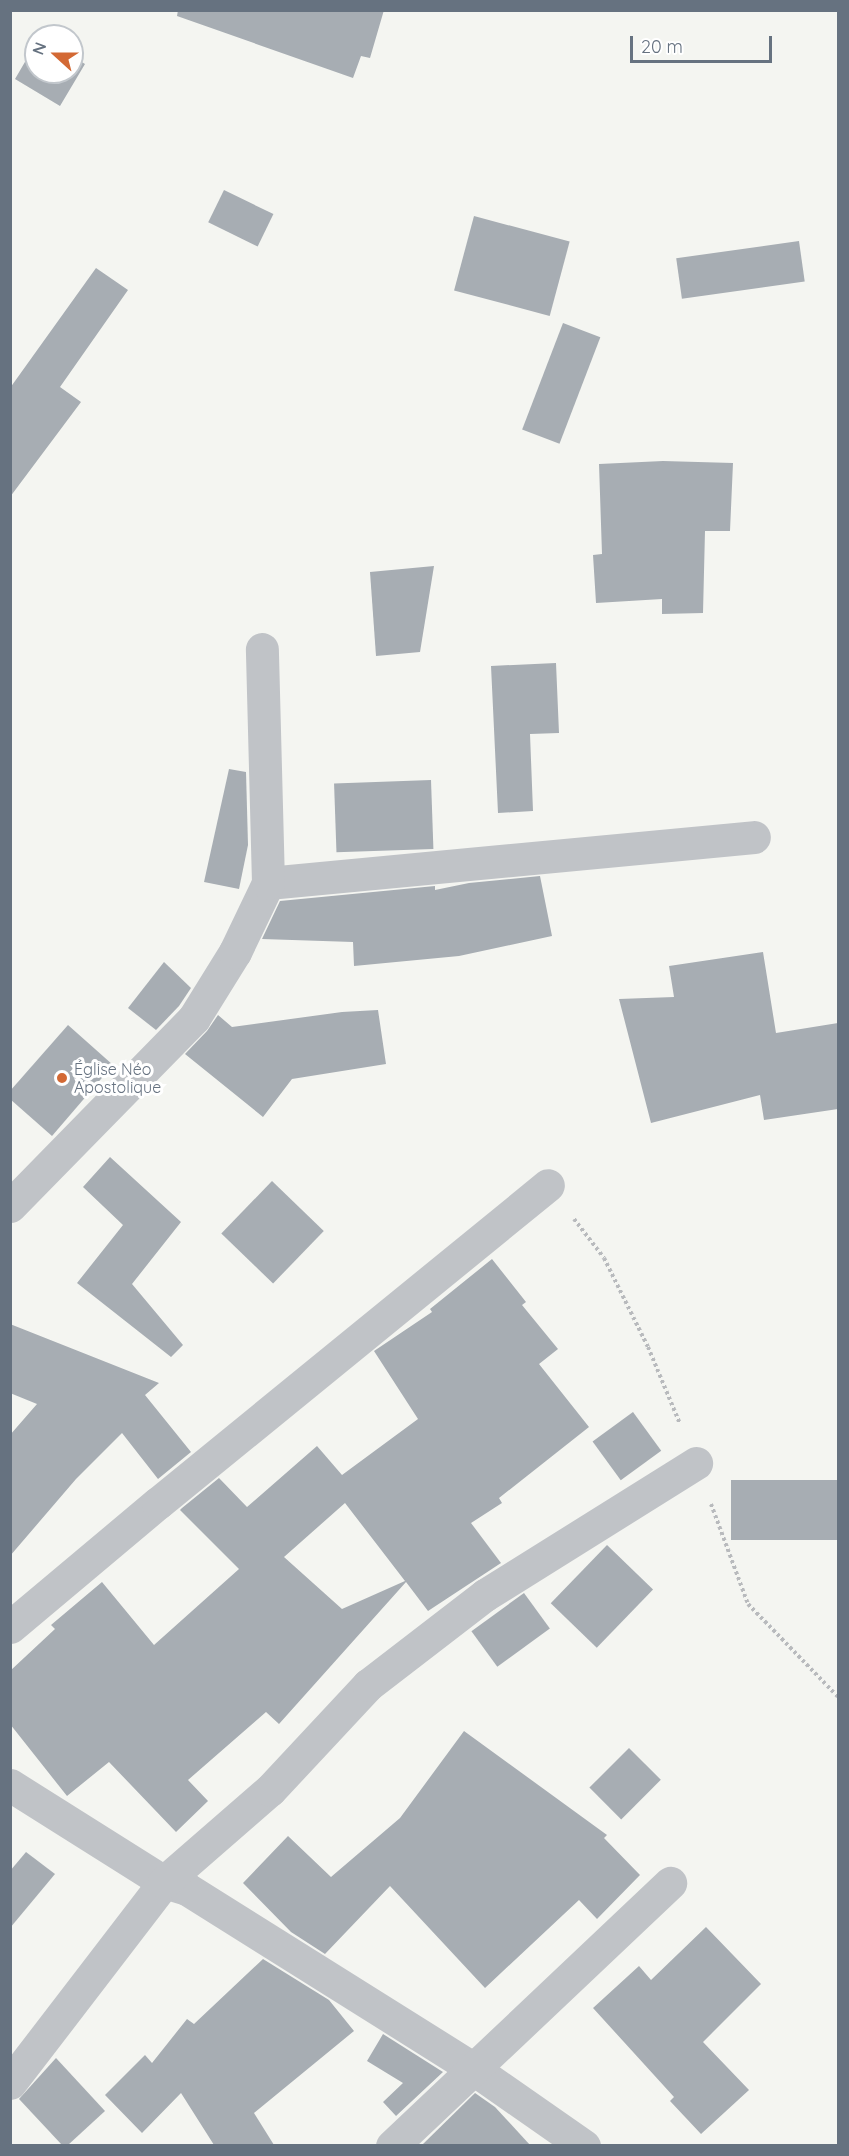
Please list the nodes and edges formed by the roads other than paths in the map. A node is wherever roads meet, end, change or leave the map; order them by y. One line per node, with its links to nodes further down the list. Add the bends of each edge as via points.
1 (262, 649): 3 (street)
2 (754, 837): 3 (street)
3 (268, 883): 5 (street, via 235,952 194,1018)
4 (548, 1185): 7 (street)
5 (10, 1206)
6 (696, 1463): 9 (street, via 485,1595 368,1685 270,1790)
7 (10, 1627)
8 (10, 1785): 9 (street)
9 (164, 1882): 11 (street, via 187,1889); 12 (street)
10 (670, 1883): 11 (street)
11 (475, 2070): 13 (street); 14 (street)
12 (10, 2083)
13 (392, 2145)
14 (584, 2145)

